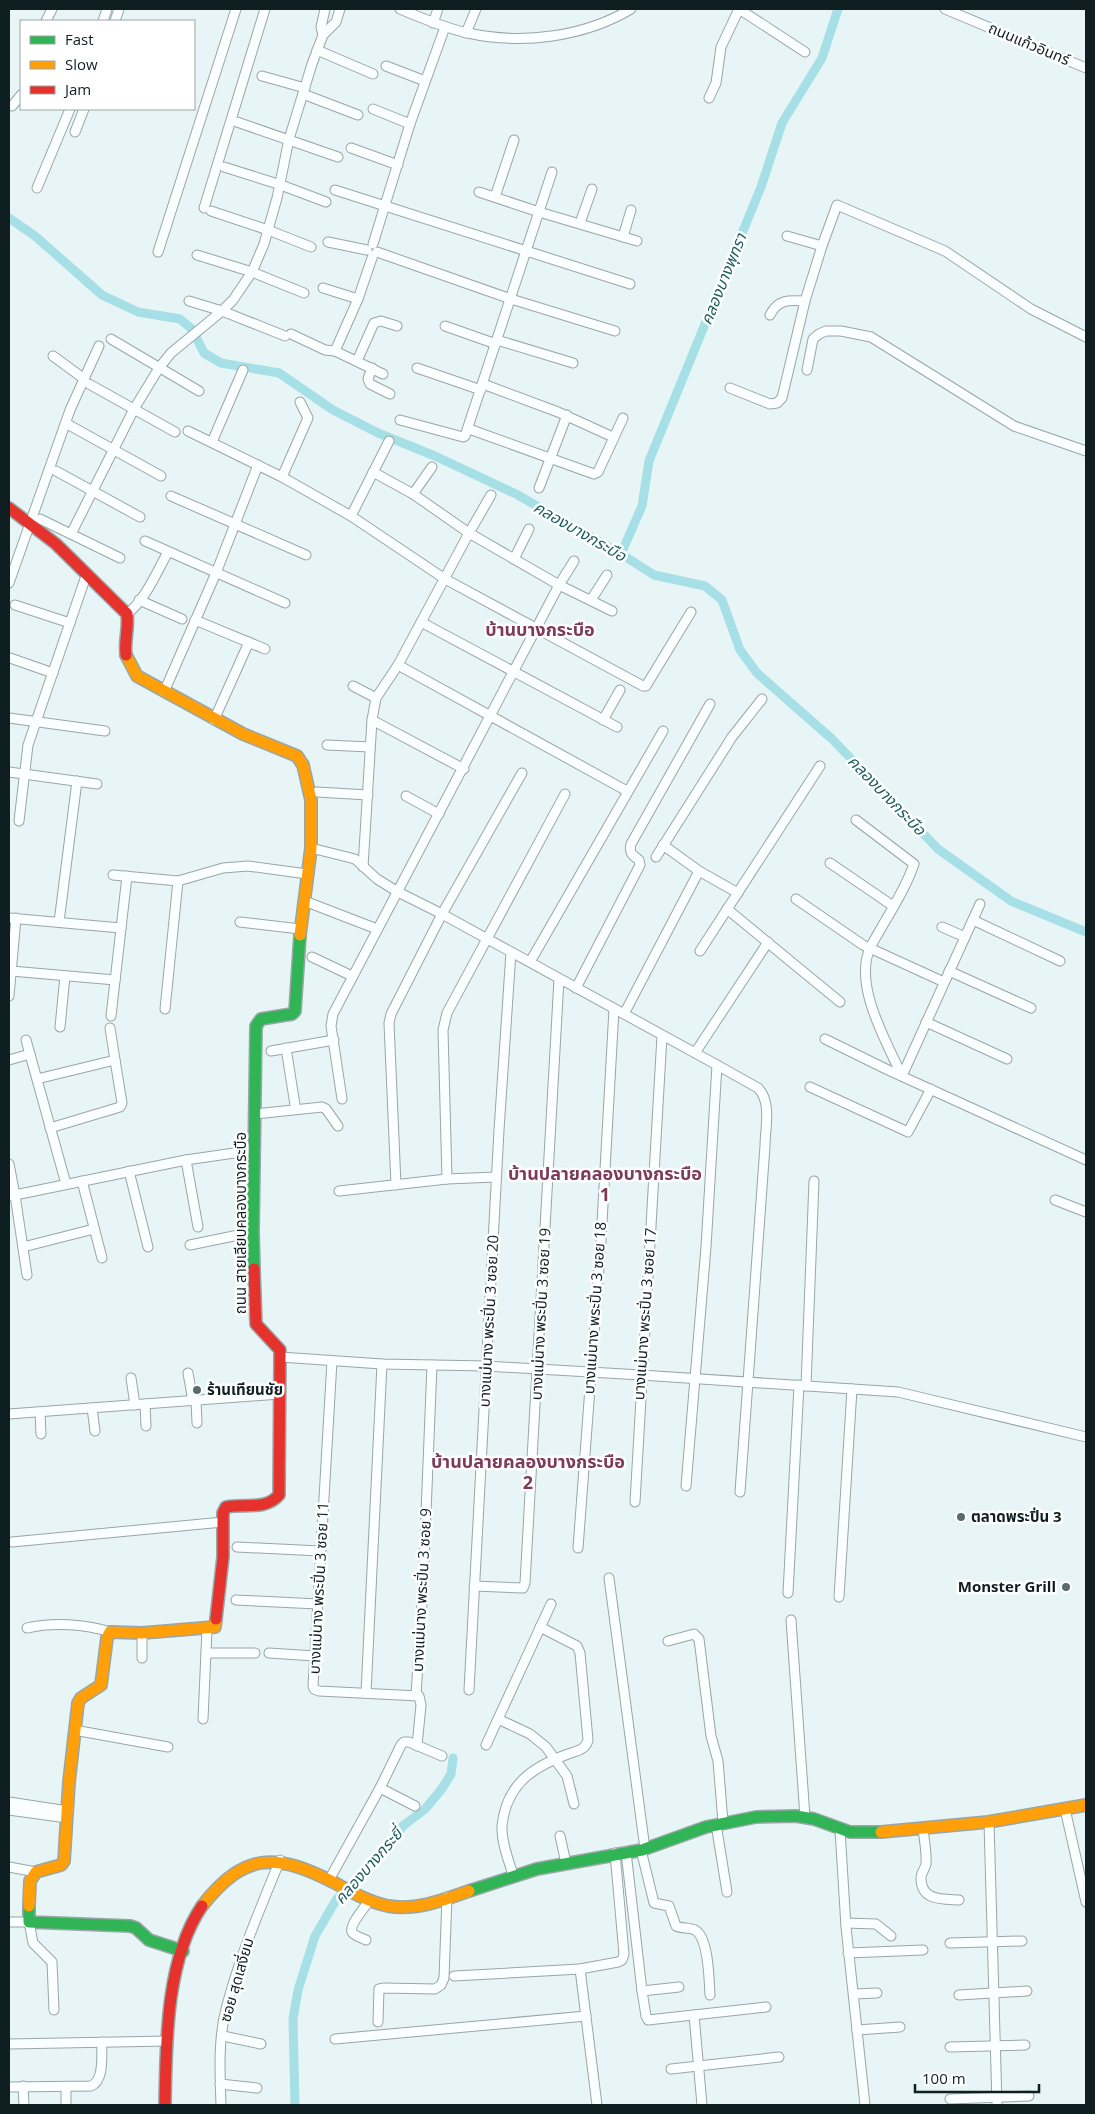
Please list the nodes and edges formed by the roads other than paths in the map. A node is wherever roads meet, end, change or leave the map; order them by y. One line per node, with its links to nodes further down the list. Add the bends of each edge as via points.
1 (236, 9): 59 (street)
2 (266, 9): 51 (street, via 207,209)
3 (325, 9): 14 (street, via 321,27)
4 (340, 9): 14 (street, via 336,22)
5 (400, 9): 11 (street)
6 (438, 9): 11 (street)
7 (476, 9): 13 (street)
8 (631, 9): 13 (street, via 604,23 562,34 501,38)
9 (739, 9): 16 (street); 24 (street, via 721,47 720,66)
10 (945, 9): 18 (street, ถนนแก้วอินทร์)
11 (432, 22): 12 (street)
12 (445, 27): 13 (street); 21 (street)
13 (466, 33)
14 (323, 35): 15 (street)
15 (317, 50): 19 (street); 22 (street)
16 (805, 52)
17 (386, 66): 21 (street)
18 (1086, 68)
19 (373, 74)
20 (262, 76): 22 (street)
21 (425, 81): 31 (street)
22 (304, 91): 29 (street); 33 (street)
23 (20, 96): 25 (street)
24 (709, 98)
25 (12, 106)
26 (374, 109): 31 (street)
27 (70, 110): 41 (street)
28 (84, 110): 32 (street)
29 (358, 115)
30 (237, 122): 33 (street)
31 (410, 124): 37 (street)
32 (76, 132)
33 (289, 140): 36 (street); 40 (street)
34 (514, 140): 45 (street)
35 (351, 148): 37 (street)
36 (338, 157)
37 (398, 165): 47 (street)
38 (224, 167): 40 (street)
39 (552, 172): 49 (street)
40 (280, 184): 46 (street); 51 (street)
41 (38, 188)
42 (592, 189): 50 (street)
43 (336, 190): 47 (street)
44 (479, 192): 45 (street)
45 (495, 197): 49 (street)
46 (326, 202)
47 (384, 206): 58 (street); 60 (street)
48 (631, 210): 53 (street)
49 (539, 212): 50 (street); 60 (street)
50 (580, 224): 53 (street)
51 (268, 230): 57 (street); 62 (street)
52 (787, 236): 56 (street)
53 (623, 237): 54 (street)
54 (637, 241)
55 (328, 242): 58 (street)
56 (822, 246): 68 (street); 75 (street, via 837,204 945,251 1031,309)
57 (311, 247)
58 (373, 250): 66 (street); 67 (street)
59 (158, 252)
60 (526, 252): 63 (street); 67 (street)
61 (197, 255): 62 (street)
62 (252, 272): 65 (street); 70 (street)
63 (630, 284)
64 (323, 288): 66 (street)
65 (304, 293)
66 (358, 299): 79 (street)
67 (511, 299): 74 (street); 77 (street)
68 (806, 301): 71 (street, via 783,301); 91 (street, via 782,398 770,404)
69 (189, 302): 70 (street)
70 (222, 311): 79 (street); 83 (street, via 179,346)
71 (770, 315)
72 (397, 326): 81 (street, via 381,321 374,324)
73 (445, 326): 77 (street)
74 (615, 331)
75 (1086, 337)
76 (111, 339): 83 (street)
77 (497, 342): 82 (street); 90 (street)
78 (99, 346): 89 (street)
79 (335, 351): 81 (street)
80 (52, 356): 89 (street)
81 (356, 361): 84 (street)
82 (574, 363)
83 (159, 368): 92 (street); 95 (street)
84 (372, 368): 88 (street); 93 (street, via 368,379 370,384)
85 (417, 368): 90 (street)
86 (243, 370): 105 (street)
87 (807, 370): 107 (street, via 813,339 819,334 828,330 871,337 1014,426)
88 (383, 374)
89 (86, 381): 95 (street); 123 (street, via 56,447)
90 (482, 387): 96 (street); 100 (street)
91 (730, 388)
92 (199, 391)
93 (390, 394)
94 (300, 402): 114 (street, via 308,418)
95 (134, 409): 102 (street); 106 (street)
96 (567, 415): 103 (street); 108 (street)
97 (623, 418): 103 (street)
98 (400, 420): 100 (street, via 463,437)
99 (68, 425): 106 (street)
100 (469, 429): 108 (street)
101 (188, 431): 105 (street)
102 (175, 432)
103 (613, 437): 108 (street, via 598,472 594,474)
104 (389, 441): 112 (street)
105 (212, 442): 109 (street)
106 (114, 449): 113 (street); 116 (street)
107 (1086, 451)
108 (551, 457): 115 (street)
109 (258, 466): 114 (street); 124 (street)
110 (432, 467): 117 (street)
111 (56, 471): 116 (street)
112 (373, 472): 117 (street); 121 (street)
113 (161, 476)
114 (282, 477): 121 (street)
115 (539, 488)
116 (93, 490): 122 (street); 127 (street)
117 (413, 494): 126 (street)
118 (491, 495): 126 (street)
119 (171, 496): 124 (street)
120 (9, 508): 123 (street)
121 (351, 516): 137 (street)
122 (140, 517)
123 (35, 521): 127 (street); 136 (street); 138 (street)
124 (236, 524): 130 (street); 134 (street)
125 (529, 529): 132 (street)
126 (468, 533): 132 (street); 137 (street)
127 (70, 534): 131 (street)
128 (145, 541): 129 (street)
129 (168, 552): 134 (street); 140 (street)
130 (306, 555)
131 (120, 558)
132 (514, 559): 139 (street)
133 (574, 561): 139 (street)
134 (216, 572): 142 (street); 148 (street)
135 (607, 574): 141 (street)
136 (86, 576): 146 (street); 149 (street)
137 (445, 579): 150 (street); 151 (street)
138 (9, 583)
139 (559, 585): 141 (street); 151 (street)
140 (139, 600): 146 (street); 147 (street)
141 (591, 600): 144 (street)
142 (285, 603)
143 (14, 605): 149 (street)
144 (612, 611)
145 (691, 612): 151 (street, via 646,686)
146 (127, 614): 160 (street, ถนน สายเลียบคลองบางกระบือ, via 126,658 137,676)
147 (182, 619)
148 (196, 620): 152 (street); 160 (street)
149 (70, 622): 157 (street)
150 (421, 622): 155 (street); 156 (street)
151 (537, 629): 156 (street)
152 (249, 642): 153 (street); 166 (street)
153 (265, 649)
154 (10, 658): 157 (street)
155 (398, 665): 161 (street); 164 (street)
156 (514, 672): 164 (street); 168 (street)
157 (53, 673): 169 (street)
158 (353, 686): 161 (street)
159 (620, 690): 168 (street)
160 (164, 692): 166 (street, ถนน สายเลียบคลองบางกระบือ)
161 (376, 698): 167 (street)
162 (762, 699): 190 (street, via 732,737)
163 (710, 704): 232 (street, via 631,844 632,854 641,862 640,865)
164 (491, 716): 176 (street); 182 (street)
165 (9, 718): 169 (street)
166 (214, 720): 191 (street, ถนน สายเลียบคลองบางกระบือ, via 300,760 311,800)
167 (372, 720): 174 (street); 176 (street)
168 (603, 720): 170 (street)
169 (36, 722): 171 (street); 179 (street, via 28,745)
170 (617, 727)
171 (105, 730)
172 (663, 731): 182 (street)
173 (327, 746): 174 (street)
174 (370, 748): 185 (street)
175 (820, 766): 201 (street)
176 (464, 769): 187 (street)
177 (9, 772): 179 (street)
178 (522, 773): 207 (street)
179 (24, 774): 180 (street); 189 (street)
180 (77, 781): 181 (street); 210 (street)
181 (97, 784)
182 (628, 791): 224 (street)
183 (317, 792): 185 (street)
184 (565, 794): 217 (street)
185 (368, 795): 194 (street)
186 (406, 796): 187 (street)
187 (439, 814): 200 (street)
188 (856, 820): 205 (street, via 914,864)
189 (19, 821)
190 (663, 845): 192 (street); 195 (street)
191 (310, 848): 194 (street, via 355,859); 196 (street, ถนน สายเลียบคลองบางกระบือ)
192 (656, 856)
193 (830, 863): 205 (street)
194 (363, 866): 200 (street)
195 (699, 871): 201 (street); 238 (street)
196 (307, 874): 199 (street, via 248,866 223,868); 214 (street, ถนน สายเลียบคลองบางกระบือ)
197 (113, 875): 198 (street)
198 (126, 876): 199 (street); 213 (street)
199 (178, 881): 236 (street)
200 (398, 892): 207 (street); 215 (street)
201 (738, 893): 206 (street)
202 (796, 899): 219 (street)
203 (307, 902): 215 (street)
204 (980, 904): 209 (street)
205 (893, 906): 219 (street)
206 (727, 909): 218 (street); 220 (street)
207 (442, 914): 217 (street); 274 (street, via 389,1023)
208 (12, 918): 210 (street); 225 (street)
209 (973, 920): 216 (street); 223 (street)
210 (59, 922): 213 (street)
211 (240, 922): 214 (street)
212 (942, 927): 216 (street)
213 (121, 928): 230 (street)
214 (300, 929): 261 (street, ถนน สายเลียบคลองบางกระบือ, via 295,1011 261,1019 256,1026)
215 (377, 929): 228 (street)
216 (965, 937): 226 (street)
217 (485, 938): 221 (street); 270 (street, via 444,1022)
218 (768, 942): 234 (street); 249 (street)
219 (870, 948): 231 (street); 255 (street, via 866,968 870,1002)
220 (700, 951)
221 (511, 952): 224 (street); 269 (street, บางแม่นาง พระปิ่น 3 ซอย 20)
222 (312, 957): 228 (street)
223 (1060, 961)
224 (530, 962): 229 (street)
225 (11, 971): 227 (street); 233 (street)
226 (950, 971): 231 (street); 235 (street)
227 (65, 976): 230 (street); 241 (street)
228 (352, 976): 246 (street, via 331,1020)
229 (559, 979): 232 (street); 292 (street, บางแม่นาง พระปิ่น 3 ซอย 19)
230 (115, 980): 239 (street)
231 (944, 982): 240 (street)
232 (576, 988): 237 (street)
233 (9, 996)
234 (840, 1002)
235 (1032, 1008)
236 (165, 1009)
237 (614, 1009): 238 (street); 294 (street, บางแม่นาง พระปิ่น 3 ซอย 18)
238 (624, 1014): 243 (street)
239 (112, 1016)
240 (926, 1022): 251 (street); 255 (street)
241 (60, 1027)
242 (110, 1028): 253 (street)
243 (662, 1036): 249 (street); 295 (street, บางแม่นาง พระปิ่น 3 ซอย 17)
244 (825, 1039): 255 (street)
245 (26, 1040): 250 (street)
246 (334, 1040): 247 (street); 259 (street)
247 (286, 1048): 248 (street); 260 (street)
248 (271, 1050)
249 (695, 1053): 254 (street)
250 (30, 1054): 252 (street); 256 (street)
251 (1007, 1059)
252 (9, 1060)
253 (115, 1060): 256 (street); 263 (street, via 120,1107)
254 (717, 1065): 297 (street); 298 (street, via 758,1088 766,1104)
255 (902, 1076): 258 (street)
256 (37, 1079): 263 (street)
257 (810, 1087): 258 (street, via 908,1132)
258 (930, 1089): 266 (street)
259 (342, 1099)
260 (295, 1106)
261 (255, 1114): 262 (street, via 322,1107); 264 (street, ถนน สายเลียบคลองบางกระบือ)
262 (338, 1126)
263 (50, 1128): 273 (street)
264 (255, 1150): 265 (street); 281 (street, ถนน สายเลียบคลองบางกระบือ)
265 (186, 1160): 268 (street); 279 (street)
266 (1086, 1160)
267 (9, 1164): 276 (street)
268 (129, 1171): 271 (street); 284 (street)
269 (496, 1176): 270 (street); 291 (street, บางแม่นาง พระปิ่น 3 ซอย 20)
270 (447, 1180): 274 (street)
271 (82, 1181): 273 (street); 280 (street)
272 (814, 1182): 299 (street)
273 (66, 1184): 276 (street)
274 (396, 1185): 275 (street)
275 (339, 1191)
276 (12, 1196): 283 (street)
277 (1055, 1200): 278 (street)
278 (1086, 1212)
279 (198, 1227)
280 (94, 1229): 283 (street); 285 (street)
281 (254, 1232): 282 (street); 287 (street, ถนน สายเลียบคลองบางกระบือ, via 256,1324 276,1343)
282 (190, 1245)
283 (23, 1247): 286 (street)
284 (148, 1247)
285 (102, 1258)
286 (27, 1275)
287 (280, 1357): 288 (street); 301 (street)
288 (332, 1361): 289 (street); 320 (street, บางแม่นาง พระปิ่น 3 ซอย 11)
289 (382, 1364): 290 (street); 341 (street)
290 (432, 1365): 291 (street); 342 (street, บางแม่นาง พระปิ่น 3 ซอย 9)
291 (486, 1366): 292 (street); 322 (street, บางแม่นาง พระปิ่น 3 ซอย 20)
292 (537, 1370): 294 (street); 322 (street, บางแม่นาง พระปิ่น 3 ซอย 19, via 531,1503 523,1588)
293 (188, 1373): 302 (street)
294 (590, 1373): 295 (street); 319 (street, บางแม่นาง พระปิ่น 3 ซอย 18)
295 (641, 1375): 297 (street); 315 (street, บางแม่นาง พระปิ่น 3 ซอย 17)
296 (131, 1378): 304 (street)
297 (694, 1380): 298 (street); 313 (street)
298 (748, 1382): 299 (street); 314 (street)
299 (802, 1385): 300 (street); 323 (street)
300 (852, 1389): 312 (street, via 908,1394); 324 (street)
301 (280, 1394): 302 (street); 316 (street, via 279,1495 275,1502 269,1504 226,1508)
302 (195, 1400): 303 (street); 308 (street)
303 (145, 1404): 304 (street); 309 (street)
304 (135, 1405): 305 (street)
305 (92, 1408): 306 (street); 310 (street)
306 (40, 1412): 307 (street); 311 (street)
307 (9, 1414)
308 (197, 1423)
309 (146, 1426)
310 (95, 1431)
311 (41, 1434)
312 (1086, 1437)
313 (686, 1486)
314 (740, 1492)
315 (635, 1502)
316 (223, 1522): 317 (street); 331 (street, via 217,1624)
317 (12, 1542)
318 (237, 1547): 320 (street)
319 (578, 1548)
320 (320, 1551): 326 (street, บางแม่นาง พระปิ่น 3 ซอย 11)
321 (609, 1578): 365 (street)
322 (474, 1586): 340 (street, บางแม่นาง พระปิ่น 3 ซอย 20)
323 (788, 1593)
324 (839, 1597)
325 (236, 1600): 326 (street)
326 (318, 1604): 338 (street, บางแม่นาง พระปิ่น 3 ซอย 11)
327 (551, 1604): 329 (street)
328 (791, 1620): 359 (street)
329 (540, 1627): 343 (street); 350 (street, via 572,1642 580,1653 587,1745)
330 (27, 1628): 332 (street, via 62,1625)
331 (207, 1629): 333 (street); 335 (street)
332 (110, 1632): 333 (street); 345 (street, via 103,1680 78,1703)
333 (142, 1633): 339 (street)
334 (668, 1641): 361 (street, via 694,1634 699,1639 711,1736 718,1761)
335 (206, 1653): 336 (street); 344 (street)
336 (255, 1653)
337 (269, 1653): 338 (street)
338 (315, 1656): 341 (street, บางแม่นาง พระปิ่น 3 ซอย 11, via 314,1689)
339 (142, 1658)
340 (469, 1690)
341 (366, 1693): 342 (street, บางแม่นาง พระปิ่น 3 ซอย 11)
342 (416, 1695): 347 (street, via 421,1704)
343 (498, 1719): 346 (street); 350 (street, via 538,1739)
344 (203, 1720)
345 (74, 1730): 348 (street); 358 (street)
346 (486, 1745)
347 (417, 1746): 349 (street); 351 (street, via 404,1742 400,1745)
348 (168, 1747)
349 (442, 1756)
350 (554, 1759): 353 (street, via 567,1776); 371 (street, via 526,1775 510,1796 502,1828)
351 (380, 1788): 355 (street); 372 (street)
352 (9, 1802): 358 (street)
353 (574, 1804)
354 (1086, 1805): 356 (street)
355 (415, 1806)
356 (1065, 1809): 360 (street); 377 (street)
357 (9, 1810): 358 (street)
358 (68, 1815): 370 (street, via 64,1861 61,1866)
359 (805, 1817): 361 (street, via 774,1816); 363 (street)
360 (989, 1822): 362 (street); 384 (street)
361 (719, 1823): 365 (street); 373 (street)
362 (923, 1828): 363 (street, via 865,1833); 375 (street, via 926,1864 921,1875 922,1888 935,1898)
363 (840, 1830): 380 (street)
364 (560, 1836): 368 (street)
365 (643, 1849): 366 (street); 397 (street, via 654,1903 669,1906 676,1926 697,1931 702,1937)
366 (620, 1853): 368 (street); 389 (street, via 622,1960); 392 (street)
367 (280, 1860): 372 (street); 387 (street, via 263,1860 244,1868 208,1898 193,1921); 406 (street, ซอย สุดเสงี่ยม, via 243,1957 226,2011)
368 (566, 1863): 371 (street)
369 (9, 1867): 370 (street)
370 (36, 1872): 379 (street, via 30,1881)
371 (513, 1876): 374 (street)
372 (334, 1883): 376 (street)
373 (727, 1892)
374 (448, 1897): 376 (street, via 394,1908); 403 (street, via 441,1985 435,1989 379,1989)
375 (959, 1900)
376 (369, 1901): 382 (street, via 352,1928 354,1934)
377 (1086, 1902)
378 (9, 1922): 379 (street)
379 (29, 1922): 387 (street, via 130,1926 149,1940); 400 (street, via 33,1943 52,1962)
380 (846, 1923): 381 (street, via 876,1924); 388 (street)
381 (891, 1936)
382 (366, 1940)
383 (1022, 1941): 384 (street)
384 (992, 1942): 385 (street); 394 (street)
385 (950, 1944)
386 (923, 1950): 388 (street)
387 (183, 1951): 408 (street, via 174,1988)
388 (848, 1953): 395 (street)
389 (580, 1969): 390 (street); 402 (street)
390 (454, 1976)
391 (679, 1987): 392 (street)
392 (642, 1991): 401 (street, via 648,2020)
393 (1027, 1991): 394 (street)
394 (995, 1993): 398 (street); 413 (street)
395 (854, 1994): 396 (street); 405 (street)
396 (877, 1994)
397 (710, 1995)
398 (959, 1995)
399 (766, 2006): 401 (street)
400 (54, 2010)
401 (694, 2015): 416 (street)
402 (586, 2016): 407 (street); 430 (street)
403 (378, 2022)
404 (900, 2027): 405 (street)
405 (857, 2030): 432 (street)
406 (223, 2036): 411 (street); 418 (street, ซอย สุดเสงี่ยม)
407 (335, 2039)
408 (168, 2041): 409 (street); 428 (street)
409 (102, 2042): 410 (street); 420 (street, via 98,2080 91,2086)
410 (9, 2044)
411 (262, 2044)
412 (1025, 2045): 413 (street)
413 (996, 2046): 414 (street); 425 (street)
414 (950, 2047)
415 (779, 2057): 416 (street)
416 (699, 2066): 417 (street); 431 (street)
417 (671, 2069)
418 (220, 2084): 422 (street); 429 (street, ซอย สุดเสงี่ยม)
419 (23, 2086): 420 (street); 421 (street); 426 (street)
420 (66, 2086): 427 (street)
421 (9, 2087)
422 (257, 2088)
423 (1029, 2096): 425 (street)
424 (950, 2099): 425 (street)
425 (997, 2101)
426 (24, 2105)
427 (66, 2105)
428 (165, 2105)
429 (220, 2105)
430 (598, 2105)
431 (702, 2105)
432 (865, 2105)

